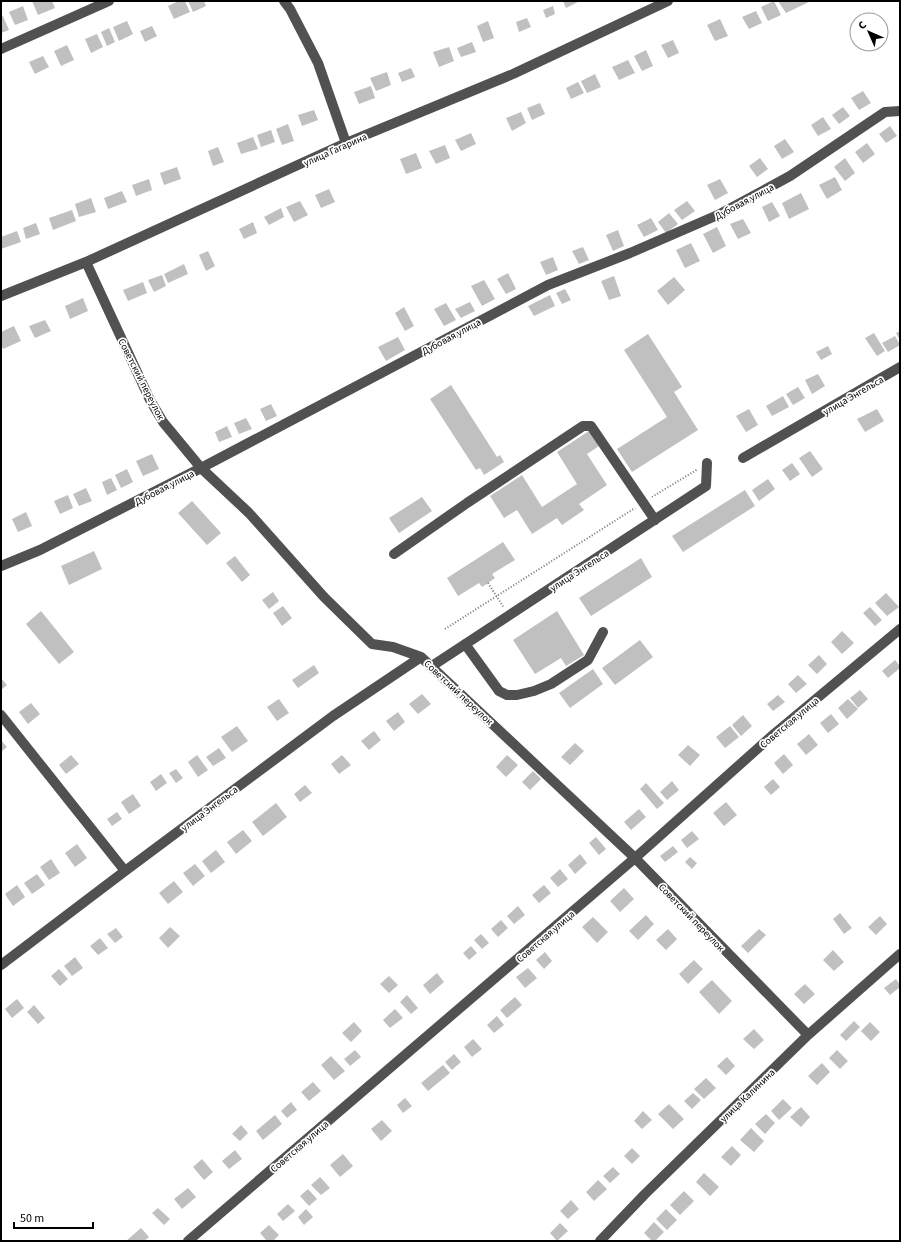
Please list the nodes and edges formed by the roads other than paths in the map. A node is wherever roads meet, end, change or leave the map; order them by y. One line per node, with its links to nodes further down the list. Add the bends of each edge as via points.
1 (109, 1): 4 (street)
2 (284, 1): 6 (street, via 318,63)
3 (663, 2): 6 (street, улица Гагарина, via 513,74)
4 (1, 49)
5 (900, 111): 12 (street, Дубовая улица, via 885,112 790,176 720,214 548,285)
6 (346, 143): 7 (street, улица Гагарина)
7 (86, 262): 8 (street, улица Гагарина); 12 (street, Советский переулок, via 150,400 163,422)
8 (1, 296)
9 (900, 367): 10 (street, улица Энгельса)
10 (743, 458)
11 (708, 463): 13 (street, улица Энгельса, via 706,486)
12 (201, 468): 15 (street, Дубовая улица, via 40,550); 19 (street, Советский переулок, via 249,512 324,598 372,644 393,647)
13 (655, 520): 14 (street, via 591,426 583,426); 18 (street, улица Энгельса)
14 (394, 554)
15 (1, 566)
16 (900, 629): 22 (street, Советская улица, via 774,734)
17 (604, 632): 18 (street, via 588,660 550,684 517,695 507,695 499,691)
18 (465, 644): 20 (street, улица Энгельса)
19 (421, 657): 20 (street, Советский переулок); 23 (street, улица Энгельса, via 333,716)
20 (432, 666): 22 (street, Советский переулок)
21 (1, 715): 23 (street)
22 (635, 858): 26 (street, Советский переулок); 27 (street, Советская улица)
23 (125, 871): 25 (street, улица Энгельса)
24 (900, 954): 26 (street, улица Калинина)
25 (1, 965)
26 (808, 1036): 28 (street, улица Калинина)
27 (188, 1241)
28 (600, 1241)

